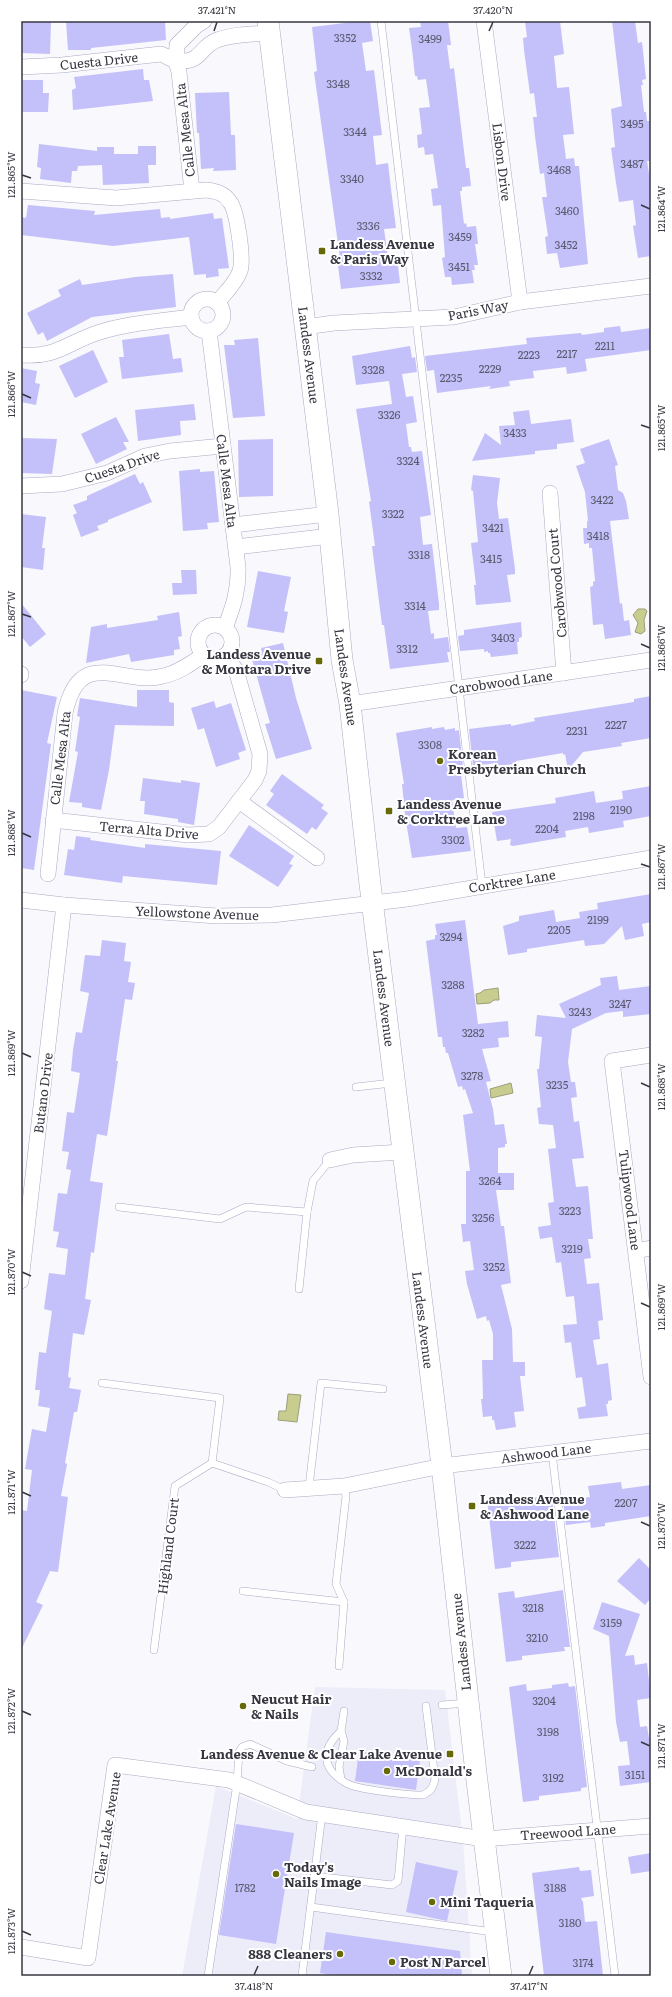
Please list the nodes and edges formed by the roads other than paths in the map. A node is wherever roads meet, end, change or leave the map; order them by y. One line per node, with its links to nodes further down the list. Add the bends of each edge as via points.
1 (204, 21): 5 (street, via 177,45)
2 (381, 21): 13 (lane)
3 (484, 21): 10 (street, Lisbon Drive)
4 (269, 27): 5 (street, Cuesta Drive, via 215,41 194,60); 14 (main road, Landess Avenue)
5 (176, 61): 6 (street, Cuesta Drive, via 161,54); 8 (street, Calle Mesa Alta)
6 (21, 67)
7 (21, 191): 8 (street, via 116,198)
8 (192, 191): 11 (street, Calle Mesa Alta, via 216,191 225,196 231,203 236,217 241,268 238,278)
9 (651, 286): 10 (street, Paris Way)
10 (520, 302): 13 (street, Paris Way, via 454,317)
11 (217, 303): 12 (street, via 208,299 199,301 193,308); 15 (street, via 222,310 222,320 218,328)
12 (191, 317): 15 (street, via 197,328); 16 (street, via 121,326 96,333 42,356)
13 (417, 320): 14 (street, Paris Way, via 375,320); 29 (lane)
14 (305, 327): 20 (main road, Landess Avenue)
15 (209, 331): 17 (street, Calle Mesa Alta)
16 (21, 355)
17 (223, 446): 18 (street, Cuesta Drive, via 145,456 106,473 62,484); 21 (street, Calle Mesa Alta)
18 (21, 486)
19 (550, 493): 28 (street, Carobwood Court)
20 (328, 514): 21 (street); 22 (main road, Landess Avenue)
21 (233, 525): 23 (street, Calle Mesa Alta)
22 (330, 536): 23 (street); 30 (main road, Landess Avenue, via 342,660)
23 (236, 547): 24 (street, Calle Mesa Alta, via 237,590)
24 (225, 628): 25 (street, via 213,626 202,632 199,648); 26 (street, via 232,641 231,649)
25 (204, 654): 26 (street, via 215,660); 32 (street, Calle Mesa Alta, via 163,677 104,671 80,681 71,691 65,713)
26 (226, 656): 31 (street, Terra Alta Drive, via 236,670 260,758 257,776)
27 (651, 660): 28 (street, Carobwood Lane)
28 (564, 672): 29 (street, Carobwood Lane)
29 (458, 688): 30 (street, Carobwood Lane); 36 (lane)
30 (350, 704): 38 (main road, Landess Avenue)
31 (239, 801): 32 (street, Terra Alta Drive, via 219,827 209,834 200,836); 33 (street)
32 (53, 820): 35 (street, Calle Mesa Alta)
33 (317, 858)
34 (651, 858): 36 (street, Corktree Lane)
35 (48, 874)
36 (482, 885): 38 (street, Corktree Lane)
37 (21, 900): 39 (street, Yellowstone Avenue)
38 (372, 903): 39 (street, Yellowstone Avenue, via 272,915 217,916); 41 (main road, Landess Avenue)
39 (64, 906): 49 (street, Butano Drive)
40 (651, 1056): 48 (street, Tulipwood Lane, via 612,1061)
41 (394, 1083): 42 (lane); 43 (main road, Landess Avenue)
42 (356, 1087)
43 (402, 1152): 44 (street, via 353,1155); 57 (main road, Landess Avenue)
44 (330, 1160): 46 (lane, via 314,1181)
45 (119, 1207): 46 (lane, via 220,1219 246,1207)
46 (307, 1212): 50 (lane)
47 (651, 1248): 48 (street)
48 (636, 1251): 51 (street, Tulipwood Lane)
49 (21, 1281)
50 (299, 1289)
51 (651, 1377)
52 (102, 1383): 56 (lane, via 220,1398)
53 (383, 1389): 59 (lane, via 321,1383)
54 (651, 1441): 55 (street, Ashwood Lane)
55 (552, 1453): 57 (street, Ashwood Lane); 76 (lane)
56 (212, 1463): 60 (lane); 63 (lane, Highland Court, via 175,1486)
57 (442, 1466): 58 (street); 65 (main road, Landess Avenue)
58 (344, 1486): 59 (street); 62 (lane, via 346,1496 336,1584)
59 (309, 1487): 60 (street)
60 (285, 1490)
61 (243, 1591): 62 (lane)
62 (344, 1602): 64 (lane)
63 (154, 1650)
64 (339, 1666)
65 (468, 1703): 66 (lane); 77 (main road, Landess Avenue)
66 (442, 1705)
67 (426, 1706): 71 (lane, via 435,1779 429,1792 416,1795 354,1786)
68 (344, 1711): 69 (lane)
69 (341, 1731): 71 (lane, via 344,1742 339,1767); 71 (lane, via 331,1740 326,1759 328,1767)
70 (312, 1768): 72 (lane, via 287,1761 250,1744 242,1747 239,1752)
71 (341, 1779)
72 (237, 1783): 73 (street, Clear Lake Avenue, via 306,1812); 81 (street, Clear Lake Avenue, via 116,1766 88,1958); 82 (lane)
73 (322, 1814): 74 (street, Clear Lake Avenue); 78 (lane)
74 (403, 1826): 77 (street, Clear Lake Avenue); 78 (lane, via 398,1881 392,1885)
75 (651, 1826): 76 (street, Treewood Lane)
76 (598, 1830): 77 (street, Treewood Lane); 85 (lane)
77 (484, 1838): 80 (main road, Landess Avenue)
78 (314, 1876): 79 (lane)
79 (311, 1907): 80 (lane); 83 (lane)
80 (496, 1933): 84 (main road, Landess Avenue)
81 (21, 1947)
82 (208, 1976)
83 (302, 1976)
84 (501, 1976)
85 (615, 1976)

